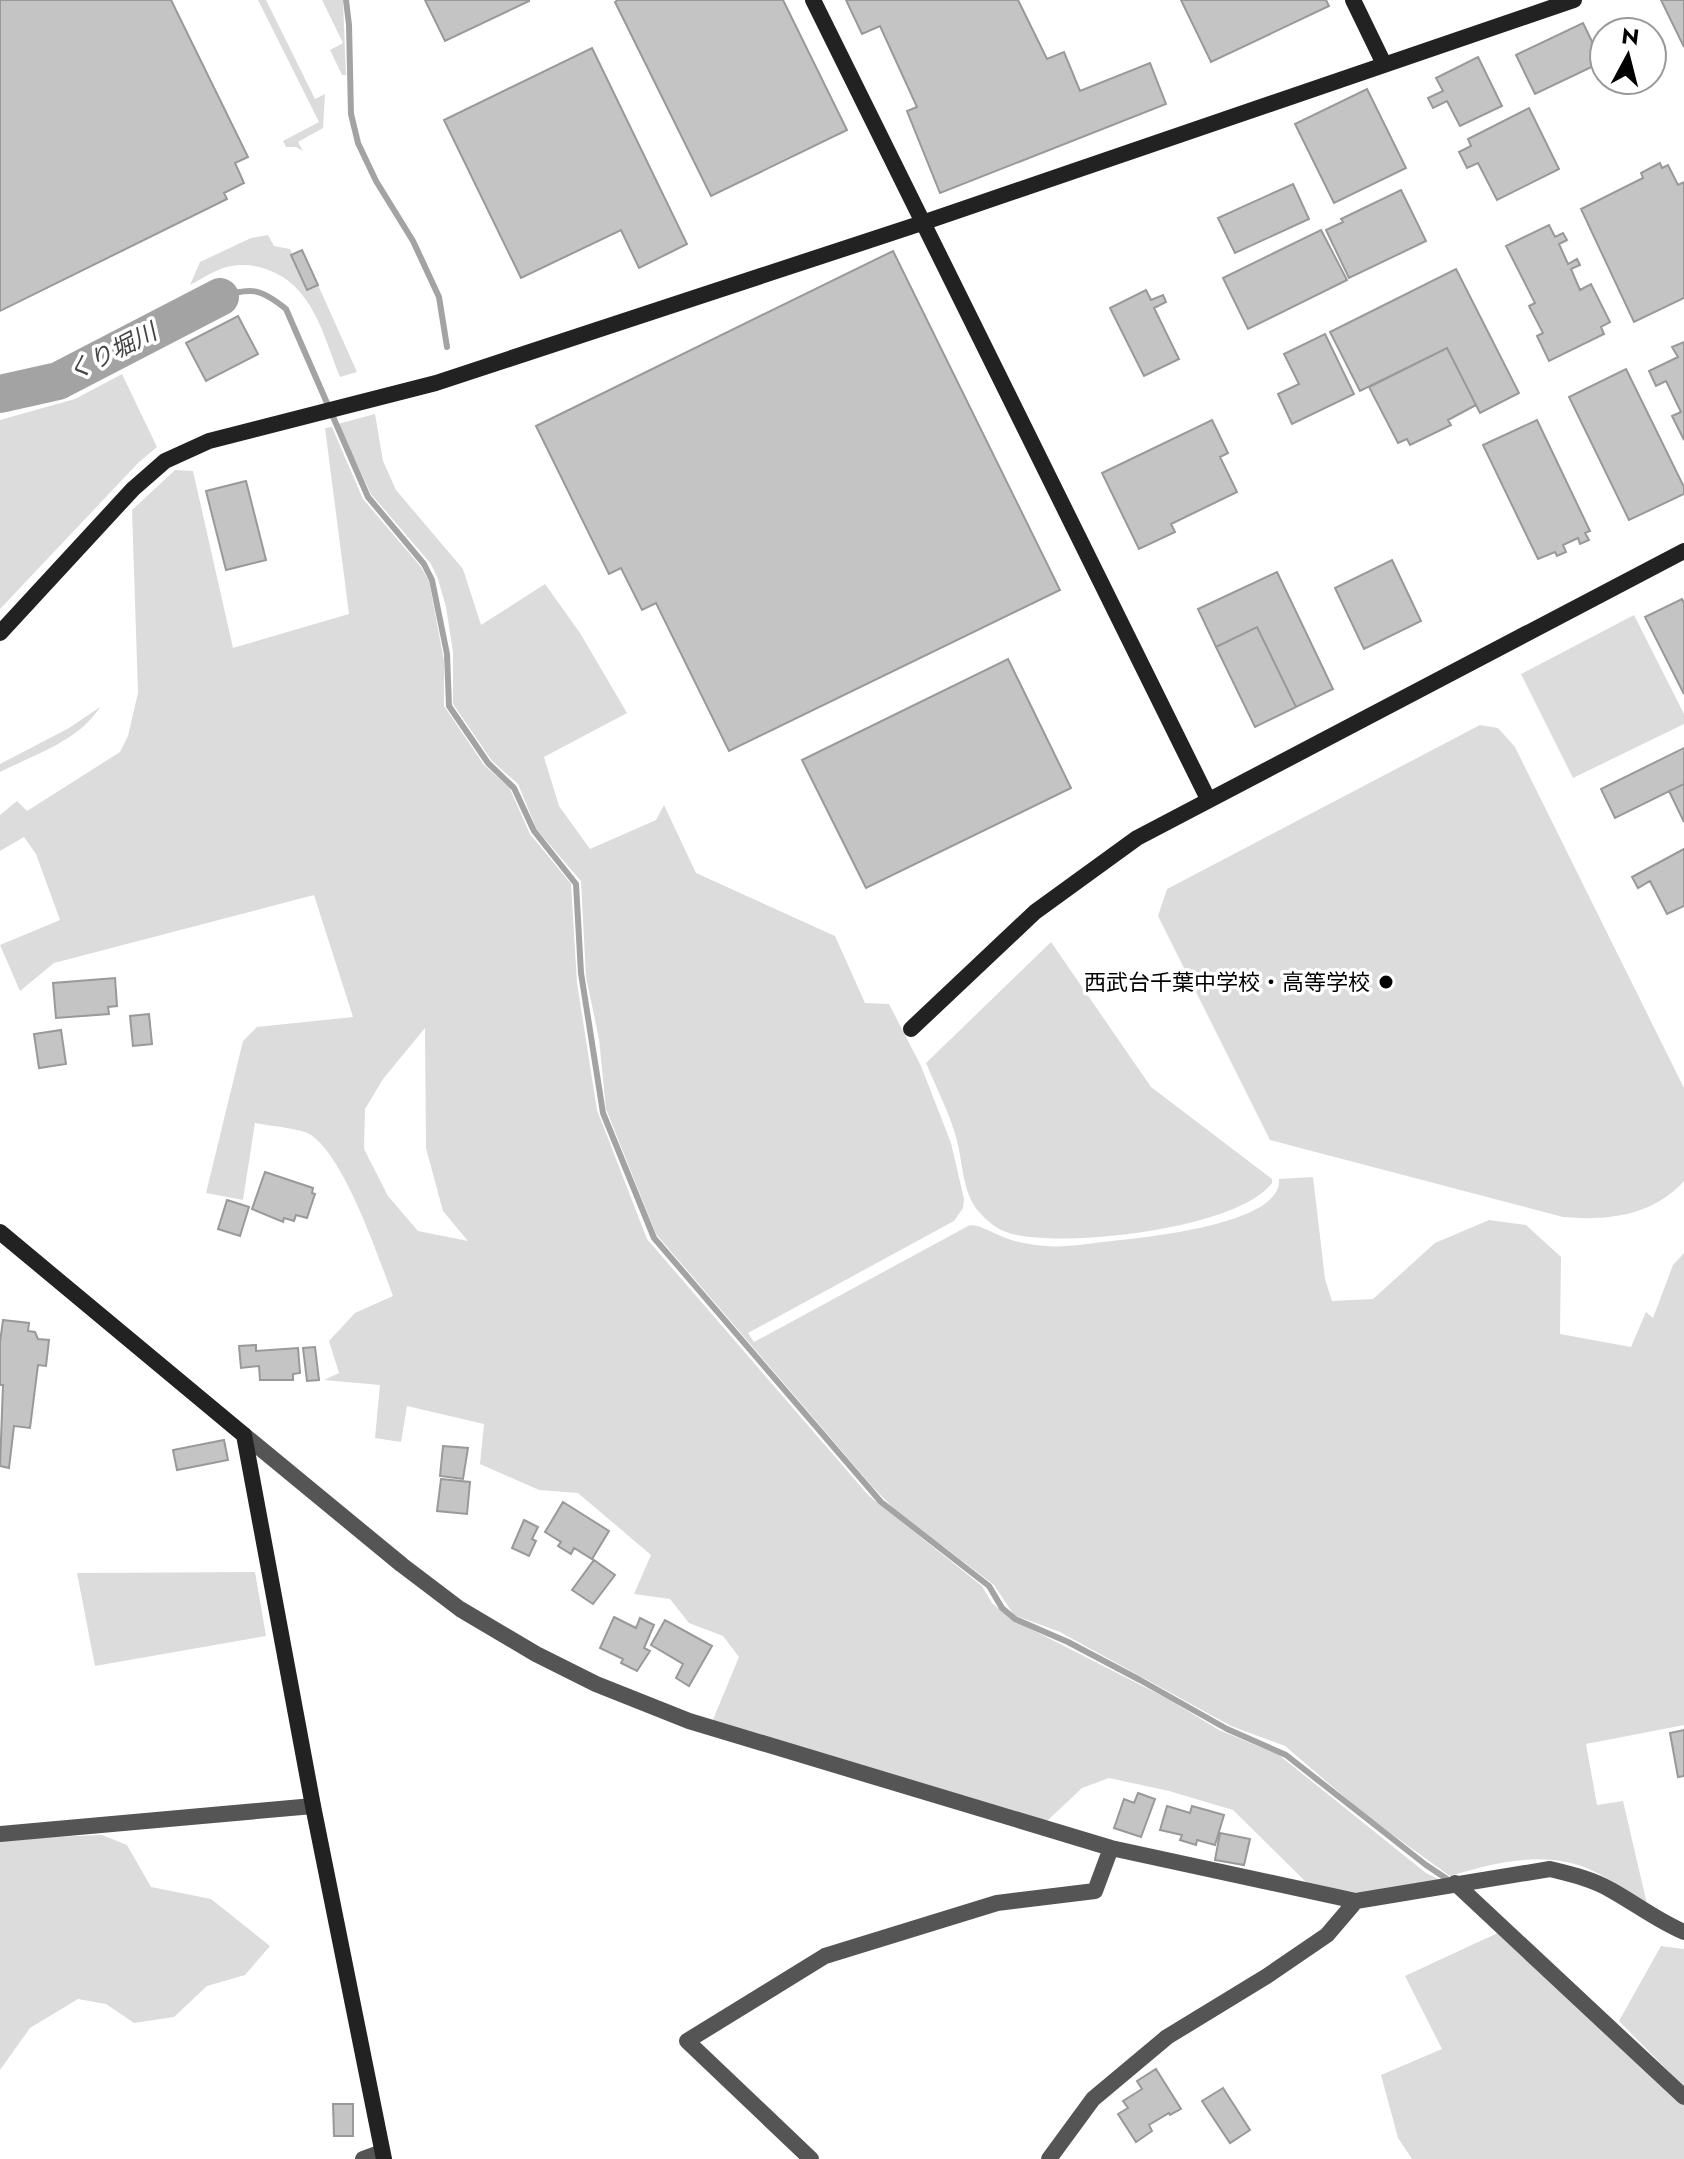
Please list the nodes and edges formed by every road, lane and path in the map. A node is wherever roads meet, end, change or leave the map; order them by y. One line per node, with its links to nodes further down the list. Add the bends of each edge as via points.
1 (813, 0): 5 (street)
2 (1353, 0): 4 (street)
3 (1574, 0): 4 (street)
4 (1384, 64): 5 (street)
5 (922, 223): 7 (street, via 436,383 209,441 165,461 133,489); 8 (street)
6 (1684, 551): 8 (street)
7 (0, 633)
8 (1208, 799): 9 (street, via 1137,838 1035,912)
9 (911, 1029)
10 (0, 1232): 11 (street)
11 (244, 1435): 12 (street); 14 (street, via 460,1609 596,1684 689,1721)
12 (313, 1806): 13 (street); 19 (street)
13 (0, 1834)
14 (1111, 1848): 16 (street); 21 (street, via 1095,1891 997,1903 825,1956 687,2041)
15 (1455, 1883): 16 (street); 17 (street, via 1550,1869 1608,1888); 18 (street)
16 (1356, 1901): 22 (street, via 1327,1935 1167,2037 1093,2099)
17 (1684, 1932)
18 (1684, 2097)
19 (383, 2156): 20 (street)
20 (363, 2159)
21 (811, 2159)
22 (1049, 2159)

